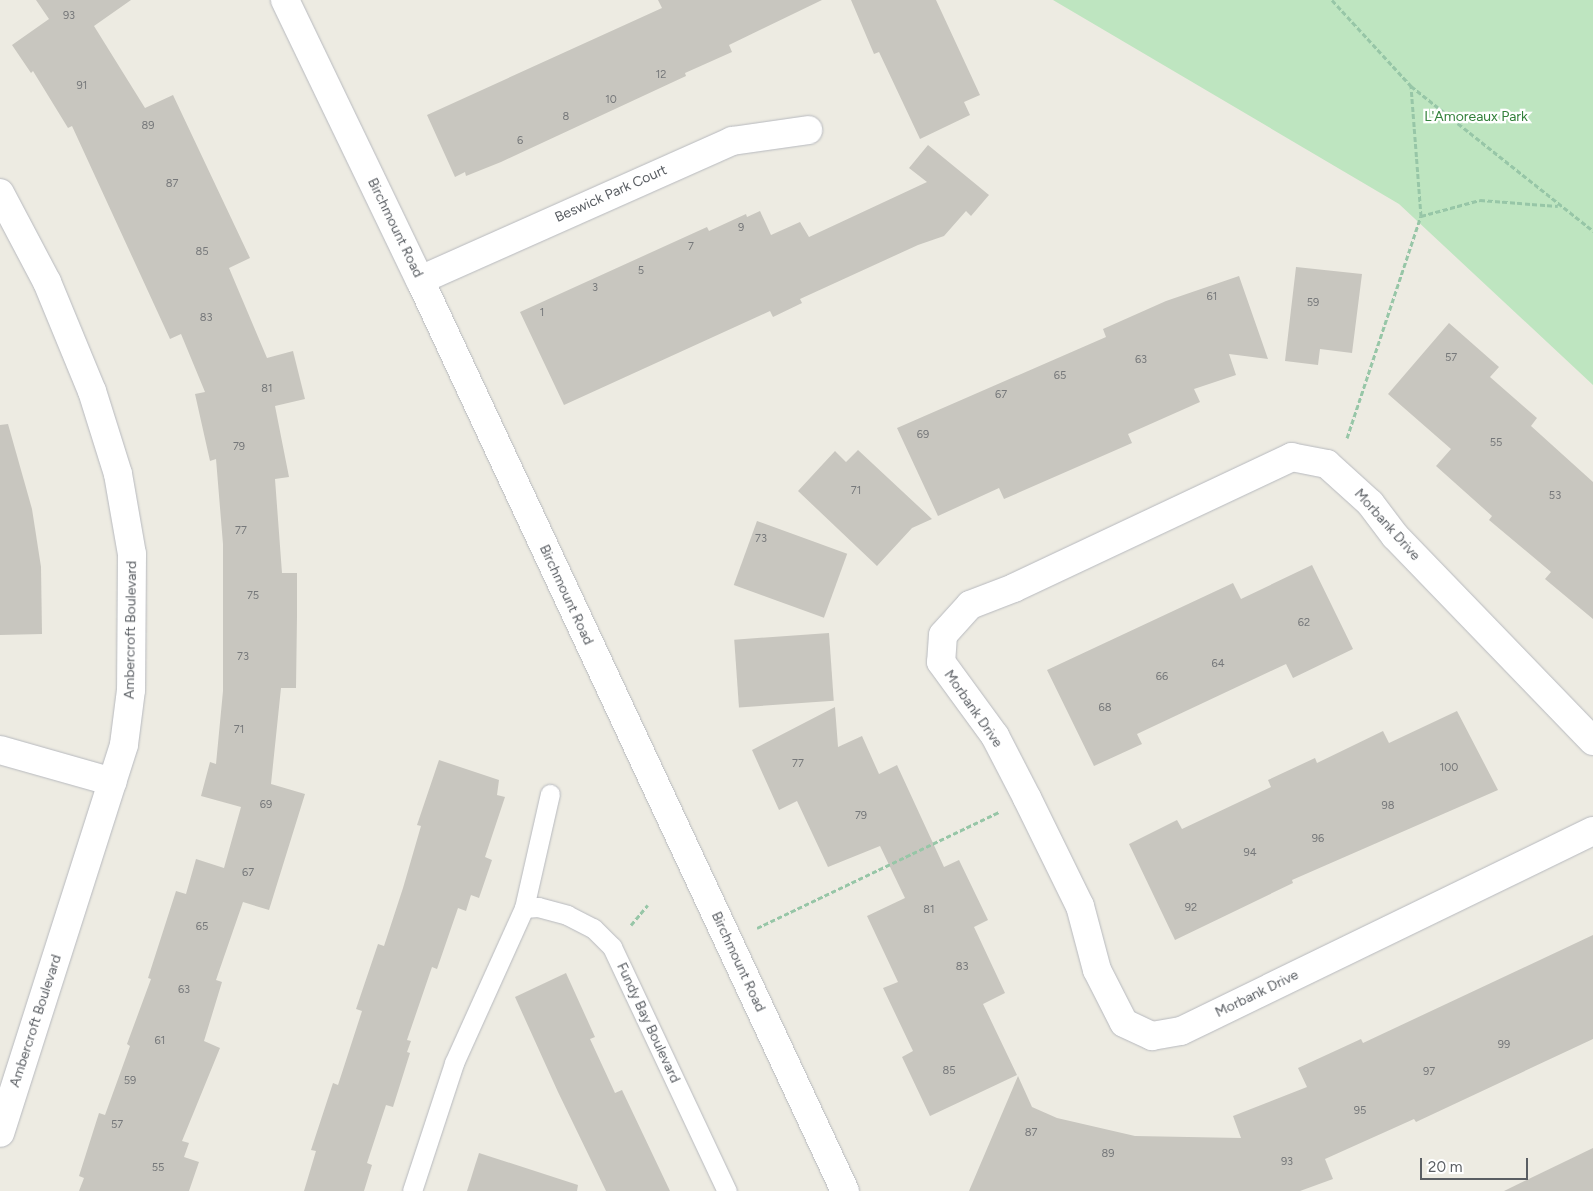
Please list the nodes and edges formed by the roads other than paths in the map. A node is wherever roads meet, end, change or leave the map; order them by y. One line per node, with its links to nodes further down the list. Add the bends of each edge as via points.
1 (285, 0): 4 (street, Birchmount Road)
2 (808, 130): 4 (street, Beswick Park Court, via 732,141)
3 (0, 193): 7 (street, Ambercroft Boulevard, via 70,334 118,474 127,511 132,554 131,690 124,745)
4 (420, 280): 14 (street, Birchmount Road)
5 (1593, 741): 9 (street, Morbank Drive, via 1395,536 1370,503 1327,464 1292,457 1014,588 970,605 951,623 944,635 941,662 995,736 1027,798 1080,906 1097,970 1124,1023 1152,1036 1181,1032)
6 (0, 750): 7 (street)
7 (113, 782): 11 (street, Ambercroft Boulevard)
8 (550, 794): 10 (lane)
9 (1593, 831)
10 (524, 908): 12 (lane, via 454,1064); 13 (lane, Fundy Bay Boulevard, via 538,907 567,914 593,928 612,947)
11 (0, 1133)
12 (412, 1191)
13 (727, 1191)
14 (845, 1191)

